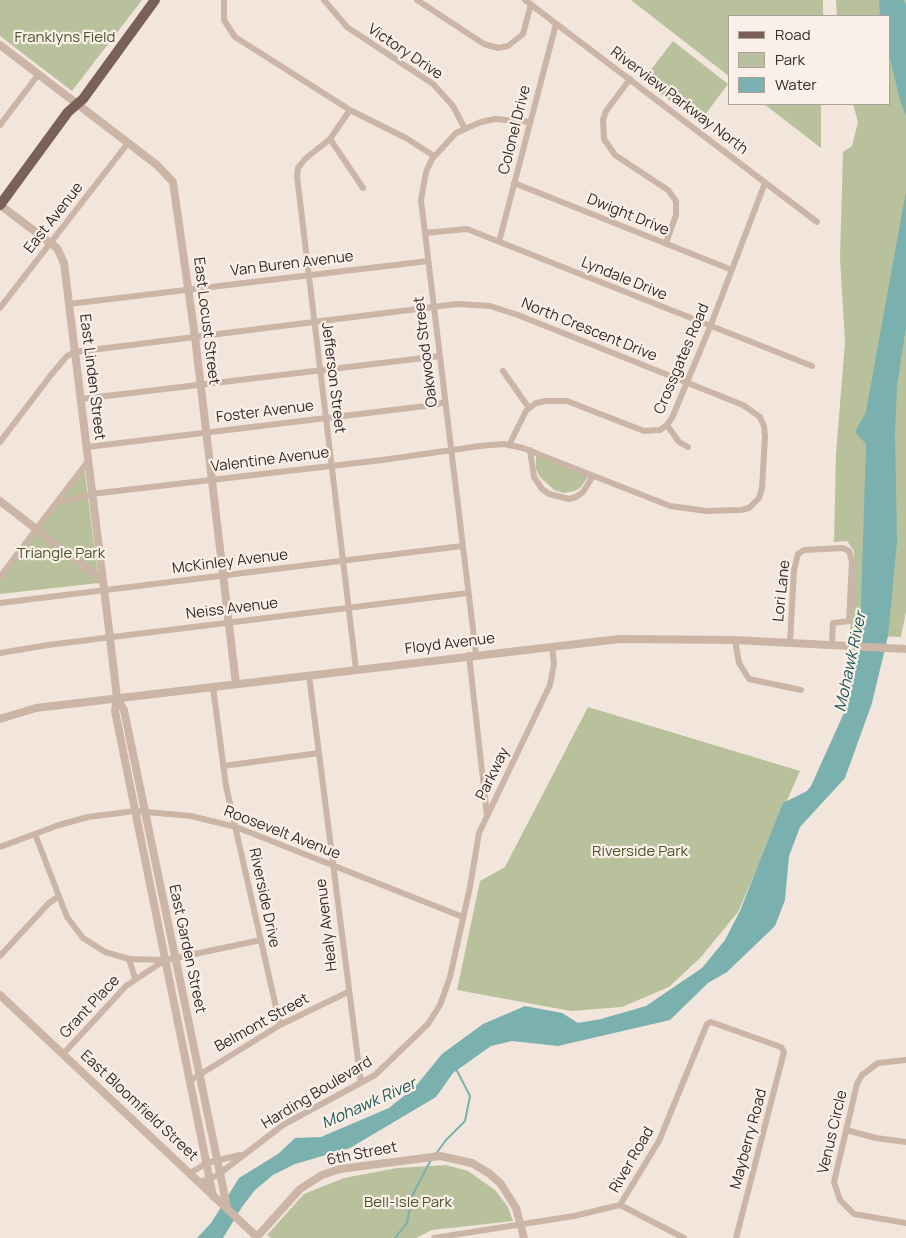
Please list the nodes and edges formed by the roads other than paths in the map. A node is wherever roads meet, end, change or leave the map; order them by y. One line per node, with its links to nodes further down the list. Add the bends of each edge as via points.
1 (224, 0): 11 (street, via 224,20 235,37)
2 (324, 0): 14 (street, Victory Drive, via 347,27 433,84 453,106)
3 (416, 0): 5 (street, via 484,44 498,48 508,46 523,34)
4 (153, 1): 10 (main road)
5 (528, 2): 6 (street, Riverview Parkway North)
6 (556, 24): 9 (street, Riverview Parkway North); 12 (street, Colonel Drive)
7 (0, 45): 8 (street, East Locust Street)
8 (38, 75): 10 (street, East Locust Street); 13 (street)
9 (630, 79): 19 (street, Riverview Parkway North); 25 (street, via 606,111 604,139 615,155 668,190 676,201 676,215)
10 (77, 105): 16 (street, East Locust Street); 21 (main road, via 68,112)
11 (350, 110): 15 (street, Jefferson Street); 17 (street)
12 (530, 122): 14 (street, Oakwood Street, via 495,119); 18 (street, Colonel Drive)
13 (0, 125)
14 (464, 129): 17 (street, Oakwood Street)
15 (330, 139): 20 (street); 29 (street, Jefferson Street, via 298,168)
16 (128, 143): 26 (street, East Avenue); 30 (street, East Locust Street, via 174,182)
17 (434, 156): 23 (street, Oakwood Street, via 422,186)
18 (514, 183): 24 (street, Colonel Drive); 25 (street, Dwight Drive)
19 (766, 183): 22 (street, Riverview Parkway North); 28 (street, Crossgates Road)
20 (363, 188)
21 (0, 205): 26 (street, East Linden Street)
22 (817, 222)
23 (425, 233): 24 (street, Lyndale Drive, via 467,229); 27 (street, Oakwood Street)
24 (499, 242): 35 (street, Lyndale Drive)
25 (666, 243): 28 (street, Dwight Drive)
26 (51, 244): 31 (street, East Linden Street, via 64,263); 32 (street, East Avenue)
27 (428, 261): 29 (street, Van Buren Avenue); 33 (street, Oakwood Street)
28 (732, 270): 35 (street, Crossgates Road)
29 (308, 274): 30 (street, Van Buren Avenue); 34 (street, Jefferson Street)
30 (188, 289): 31 (street, Van Buren Avenue); 36 (street, East Locust Street)
31 (70, 304): 37 (street, East Linden Street)
32 (0, 308)
33 (434, 308): 34 (street, North Crescent Drive); 38 (street, Oakwood Street); 42 (street, North Crescent Drive, via 457,304 490,306)
34 (314, 322): 36 (street, North Crescent Drive); 40 (street, Jefferson Street)
35 (710, 327): 39 (street, Lyndale Drive); 42 (street, Crossgates Road)
36 (195, 337): 37 (street, North Crescent Drive); 43 (street, East Locust Street)
37 (75, 352): 44 (street, East Linden Street); 50 (street, via 67,356 51,375)
38 (440, 356): 40 (street); 45 (street, Oakwood Street)
39 (812, 366)
40 (320, 370): 43 (street); 47 (street, Jefferson Street)
41 (503, 371): 46 (street)
42 (687, 382): 48 (street, Crossgates Road); 58 (street, North Crescent Drive, via 743,405 763,421 762,488 757,501 741,510 685,510)
43 (200, 385): 44 (street); 49 (street, East Locust Street)
44 (81, 399): 52 (street, East Linden Street)
45 (445, 402): 47 (street, Foster Avenue); 54 (street, Oakwood Street)
46 (529, 408): 48 (street, Crossgates Road, via 557,400 567,401 644,431 660,430); 51 (street)
47 (326, 418): 49 (street, Foster Avenue); 57 (street, Jefferson Street)
48 (666, 425): 53 (street)
49 (206, 432): 52 (street, Foster Avenue); 59 (street, East Locust Street)
50 (0, 442)
51 (509, 445): 54 (street); 55 (street)
52 (87, 447): 56 (street, East Linden Street)
53 (688, 447)
54 (451, 450): 57 (street, Valentine Avenue); 64 (street, Oakwood Street)
55 (530, 450): 58 (street); 58 (street, via 534,477 549,494 569,499 576,497)
56 (89, 460): 60 (street, East Linden Street); 62 (street)
57 (332, 466): 59 (street, Valentine Avenue); 65 (street, Jefferson Street)
58 (594, 476)
59 (212, 480): 60 (street, Valentine Avenue); 66 (street, East Locust Street)
60 (91, 494): 62 (street, Valentine Avenue); 68 (street, East Linden Street)
61 (0, 501): 63 (street)
62 (56, 503): 63 (street)
63 (36, 529): 67 (street); 68 (street)
64 (462, 546): 65 (street, McKinley Avenue); 70 (street, Oakwood Street)
65 (343, 560): 66 (street, McKinley Avenue); 72 (street, Jefferson Street)
66 (224, 575): 69 (street, McKinley Avenue); 73 (street, East Locust Street)
67 (0, 578)
68 (103, 581): 69 (street, East Garden Street)
69 (104, 590): 71 (street, McKinley Avenue); 74 (street, East Garden Street)
70 (468, 593): 72 (street, Neiss Avenue); 81 (street, Oakwood Street)
71 (0, 603)
72 (349, 609): 73 (street, Neiss Avenue); 82 (street, Jefferson Street)
73 (230, 622): 74 (street, Neiss Avenue); 84 (street, East Locust Street)
74 (110, 638): 80 (street, Neiss Avenue); 87 (street, East Garden Street)
75 (735, 640): 76 (street, Floyd Avenue); 78 (street, Floyd Avenue, via 619,639); 86 (street, via 742,670 749,679)
76 (790, 642): 77 (street, Floyd Avenue); 77 (street, Lori Lane, via 794,570 798,554 804,550 843,548 849,551 852,562 849,622 833,623)
77 (832, 644): 79 (street, Floyd Avenue)
78 (552, 646): 81 (street, Floyd Avenue); 93 (street, Parkway, via 554,664 550,685)
79 (906, 649)
80 (0, 653)
81 (472, 655): 82 (street, Floyd Avenue); 93 (street, Oakwood Street)
82 (356, 669): 83 (street, Floyd Avenue)
83 (309, 675): 84 (street, Floyd Avenue); 89 (street, Healy Avenue)
84 (236, 684): 85 (street, Floyd Avenue)
85 (212, 687): 87 (street, Floyd Avenue); 90 (street, Riverside Drive)
86 (801, 690)
87 (116, 698): 88 (street, Floyd Avenue, via 36,708); 91 (street, East Garden Street, via 115,711); 92 (street, East Garden Street, via 124,710)
88 (0, 719)
89 (319, 753): 90 (street); 97 (street, Healy Avenue)
90 (223, 766): 94 (street, Riverside Drive)
91 (135, 811): 92 (street, Roosevelt Avenue); 95 (street, Roosevelt Avenue, via 88,817); 104 (street, East Garden Street)
92 (145, 811): 94 (street, Roosevelt Avenue, via 191,816); 102 (street, East Garden Street)
93 (487, 814): 99 (street, Parkway, via 475,847)
94 (236, 827): 97 (street, Roosevelt Avenue); 100 (street, Riverside Drive)
95 (35, 834): 96 (street, Roosevelt Avenue); 98 (street)
96 (0, 847)
97 (333, 865): 99 (street, Roosevelt Avenue); 106 (street, Healy Avenue)
98 (58, 896): 101 (street); 103 (street, via 67,917 82,938 105,952)
99 (463, 917): 114 (street, Harding Boulevard, via 450,977 440,1005 419,1034 383,1068)
100 (261, 940): 102 (street); 108 (street, Riverside Drive)
101 (0, 956)
102 (175, 958): 104 (street); 112 (street, East Garden Street)
103 (129, 959): 104 (street); 105 (street, Grant Place)
104 (166, 960): 105 (street, Grant Place); 113 (street, East Garden Street)
105 (135, 978): 110 (street, Grant Place)
106 (348, 992): 108 (street, Belmont Street); 114 (street, Healy Avenue)
107 (0, 994): 110 (street, East Bloomfield Street)
108 (280, 1025): 112 (street, Belmont Street)
109 (781, 1047): 125 (street, River Road, via 710,1022 659,1142); 132 (street, Mayberry Road, via 783,1058)
110 (63, 1054): 120 (street, East Bloomfield Street)
111 (906, 1060): 115 (street, Venus Circle, via 878,1063 862,1075)
112 (199, 1075): 113 (street, Belmont Street); 118 (street, East Garden Street)
113 (191, 1080): 119 (street, East Garden Street)
114 (361, 1083): 117 (street, Harding Boulevard, via 283,1125)
115 (846, 1130): 116 (street); 126 (street, Venus Circle, via 834,1182 840,1200 854,1214)
116 (906, 1142)
117 (242, 1154): 118 (street, Harding Boulevard); 121 (street, Harding Boulevard)
118 (216, 1160): 119 (street, Harding Boulevard); 121 (street, East Garden Street)
119 (207, 1163): 120 (street, Harding Boulevard); 122 (street, East Garden Street)
120 (190, 1173): 123 (street, East Bloomfield Street)
121 (220, 1174): 122 (street, Harding Boulevard); 124 (street, East Garden Street)
122 (210, 1179): 123 (street, Harding Boulevard); 124 (street, East Garden Street)
123 (199, 1182): 124 (street, East Bloomfield Street)
124 (219, 1198): 128 (street, East Garden Street)
125 (620, 1205): 127 (street, River Road); 131 (street)
126 (906, 1223)
127 (522, 1224): 128 (street, 6th Street, via 509,1194 490,1174 465,1160 428,1156 340,1169 322,1175 300,1189); 129 (street, River Road); 130 (street, 6th Street)
128 (257, 1238)
129 (434, 1238)
130 (524, 1238)
131 (684, 1238)
132 (736, 1238)

